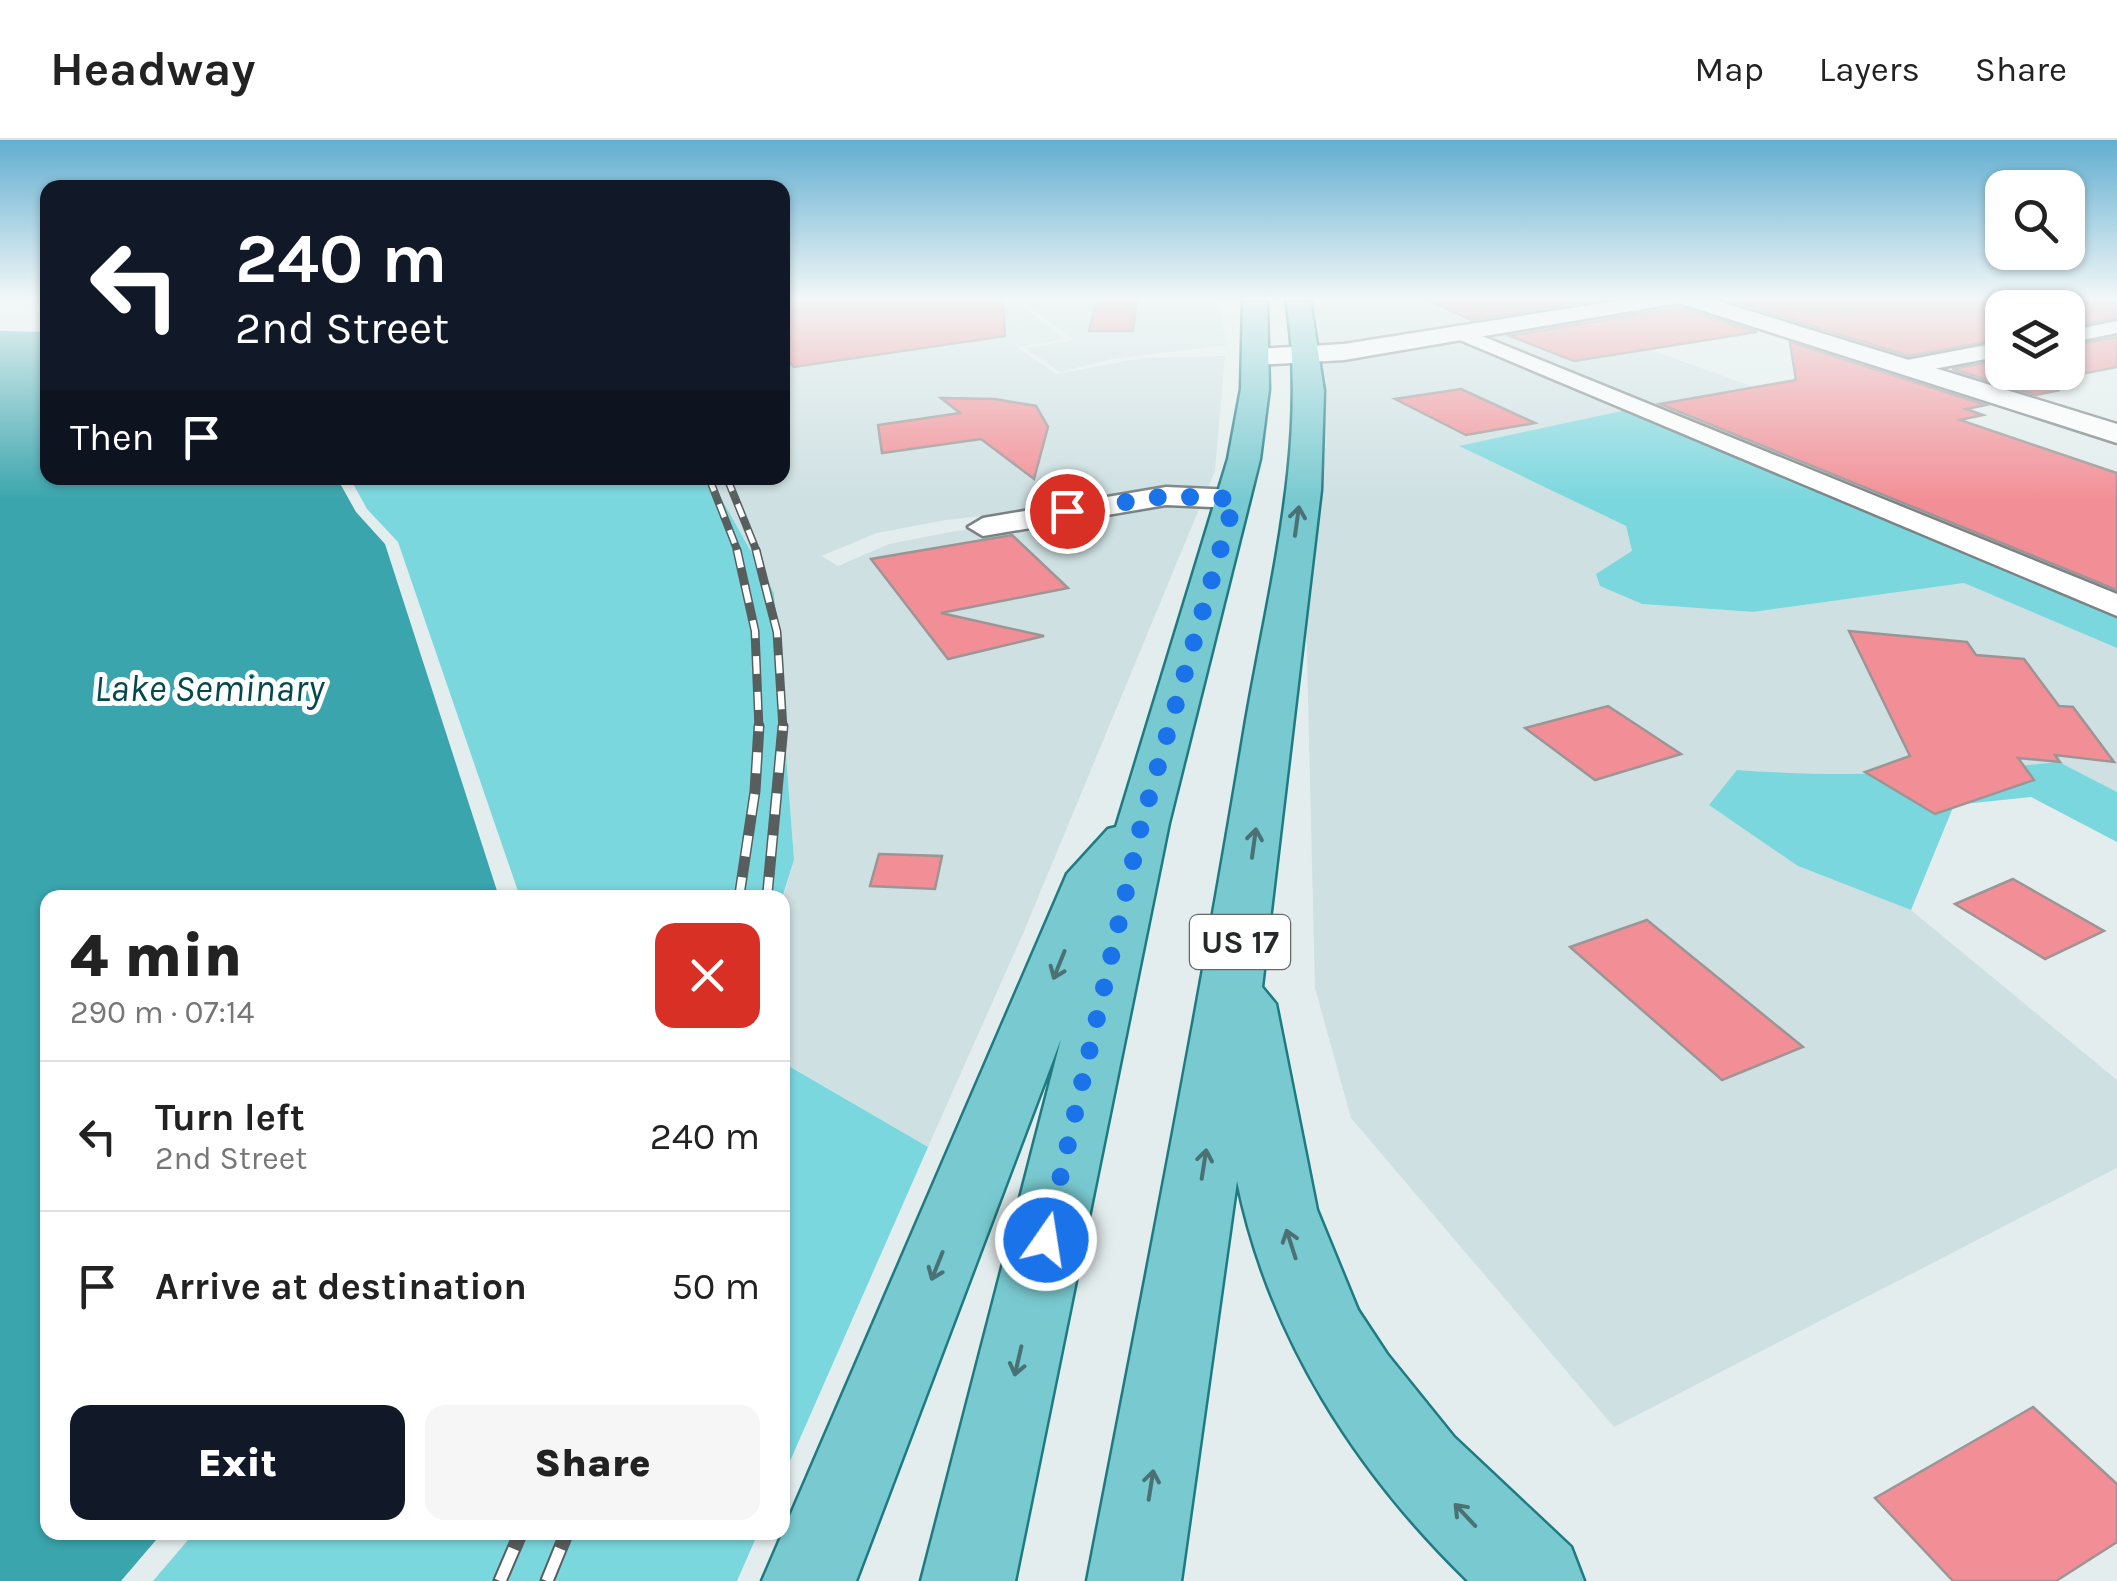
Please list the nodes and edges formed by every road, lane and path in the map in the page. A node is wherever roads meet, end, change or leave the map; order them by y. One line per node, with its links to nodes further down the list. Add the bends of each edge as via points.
1 (1277, 366): 7 (main road, US 17, via 1248,432)
2 (1283, 366): 11 (main road, US 17, one-way to 2, via 1306,458)
3 (1540, 366): 9 (street)
4 (1911, 366): 5 (street)
5 (1907, 367): 6 (street)
6 (2117, 434)
7 (1235, 499): 8 (street, via 1166,496); 10 (main road, US 17)
8 (983, 527)
9 (2117, 606)
10 (1142, 822): 12 (main road, one-way to 12, via 1096,874); 13 (main road, US 17, one-way to 13)
11 (1238, 959): 14 (main road, US 17, one-way to 11); 15 (main road, one-way to 11, via 1470,1522 1405,1447 1345,1363 1310,1299 1273,1175)
12 (810, 1581)
13 (968, 1581)
14 (1134, 1581)
15 (1537, 1581)

